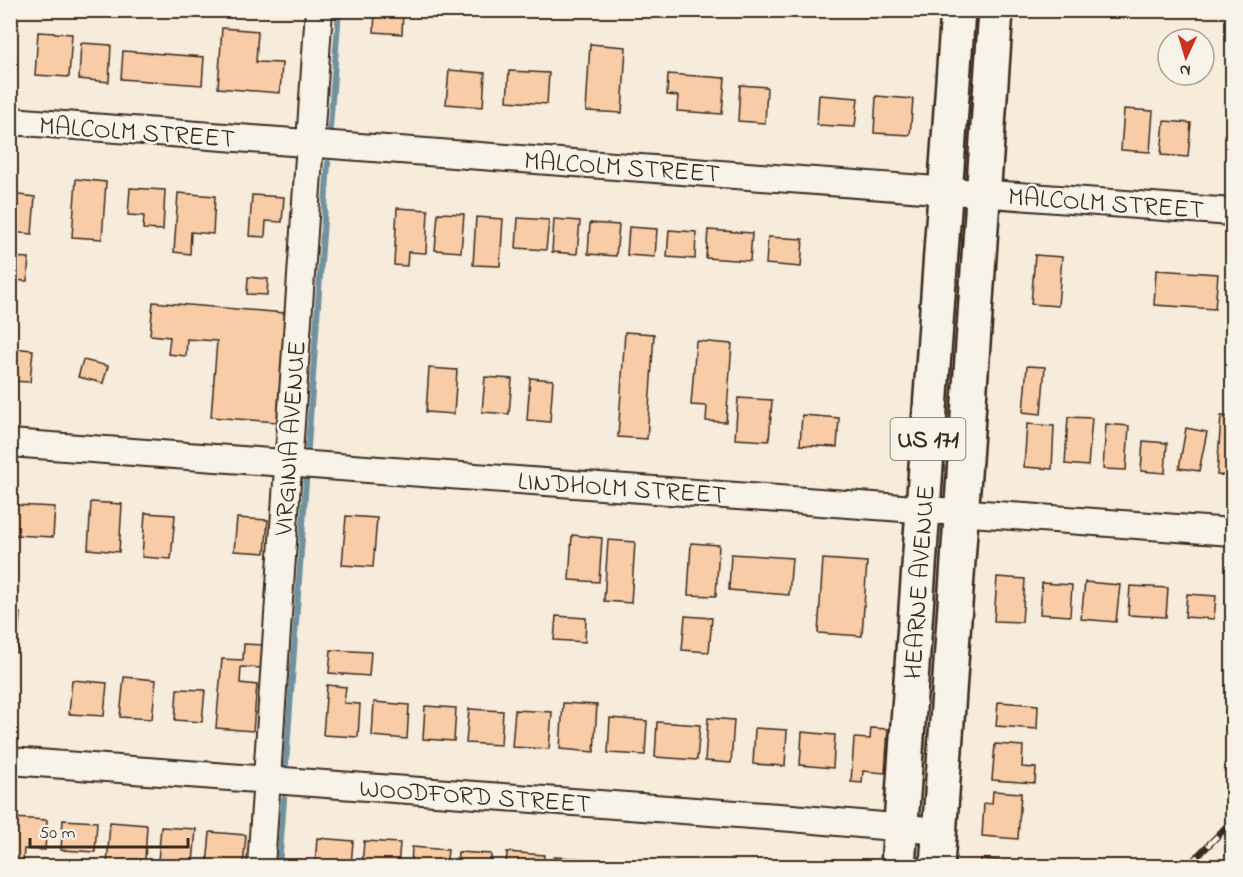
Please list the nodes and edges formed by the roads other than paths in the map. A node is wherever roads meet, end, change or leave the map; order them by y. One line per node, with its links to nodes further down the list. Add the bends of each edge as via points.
1 (319, 10): 5 (street, VIRGINIA AVENUE)
2 (958, 10): 6 (main road, HEARNE AVENUE / US 171)
3 (996, 10): 7 (main road, HEARNE AVENUE / US 171)
4 (10, 121): 5 (street, MALCOLM STREET)
5 (310, 144): 6 (street, MALCOLM STREET); 10 (street, VIRGINIA AVENUE)
6 (946, 190): 7 (street, MALCOLM STREET); 11 (main road, HEARNE AVENUE / US 171)
7 (983, 193): 8 (street, MALCOLM STREET); 12 (main road, HEARNE AVENUE / US 171)
8 (1233, 212)
9 (10, 443): 10 (street, LINDHOLM STREET)
10 (287, 462): 11 (street, LINDHOLM STREET); 15 (street, VIRGINIA AVENUE)
11 (923, 508): 12 (street, LINDHOLM STREET); 16 (main road, HEARNE AVENUE / US 171)
12 (962, 511): 13 (street, LINDHOLM STREET); 17 (main road, HEARNE AVENUE / US 171)
13 (1233, 532)
14 (10, 761): 15 (street, WOODFORD STREET)
15 (267, 780): 16 (street, WOODFORD STREET); 18 (street, VIRGINIA AVENUE)
16 (901, 827): 17 (street, WOODFORD STREET); 19 (main road, HEARNE AVENUE / US 171)
17 (939, 831): 20 (main road, HEARNE AVENUE / US 171)
18 (261, 867)
19 (898, 867)
20 (937, 867)

